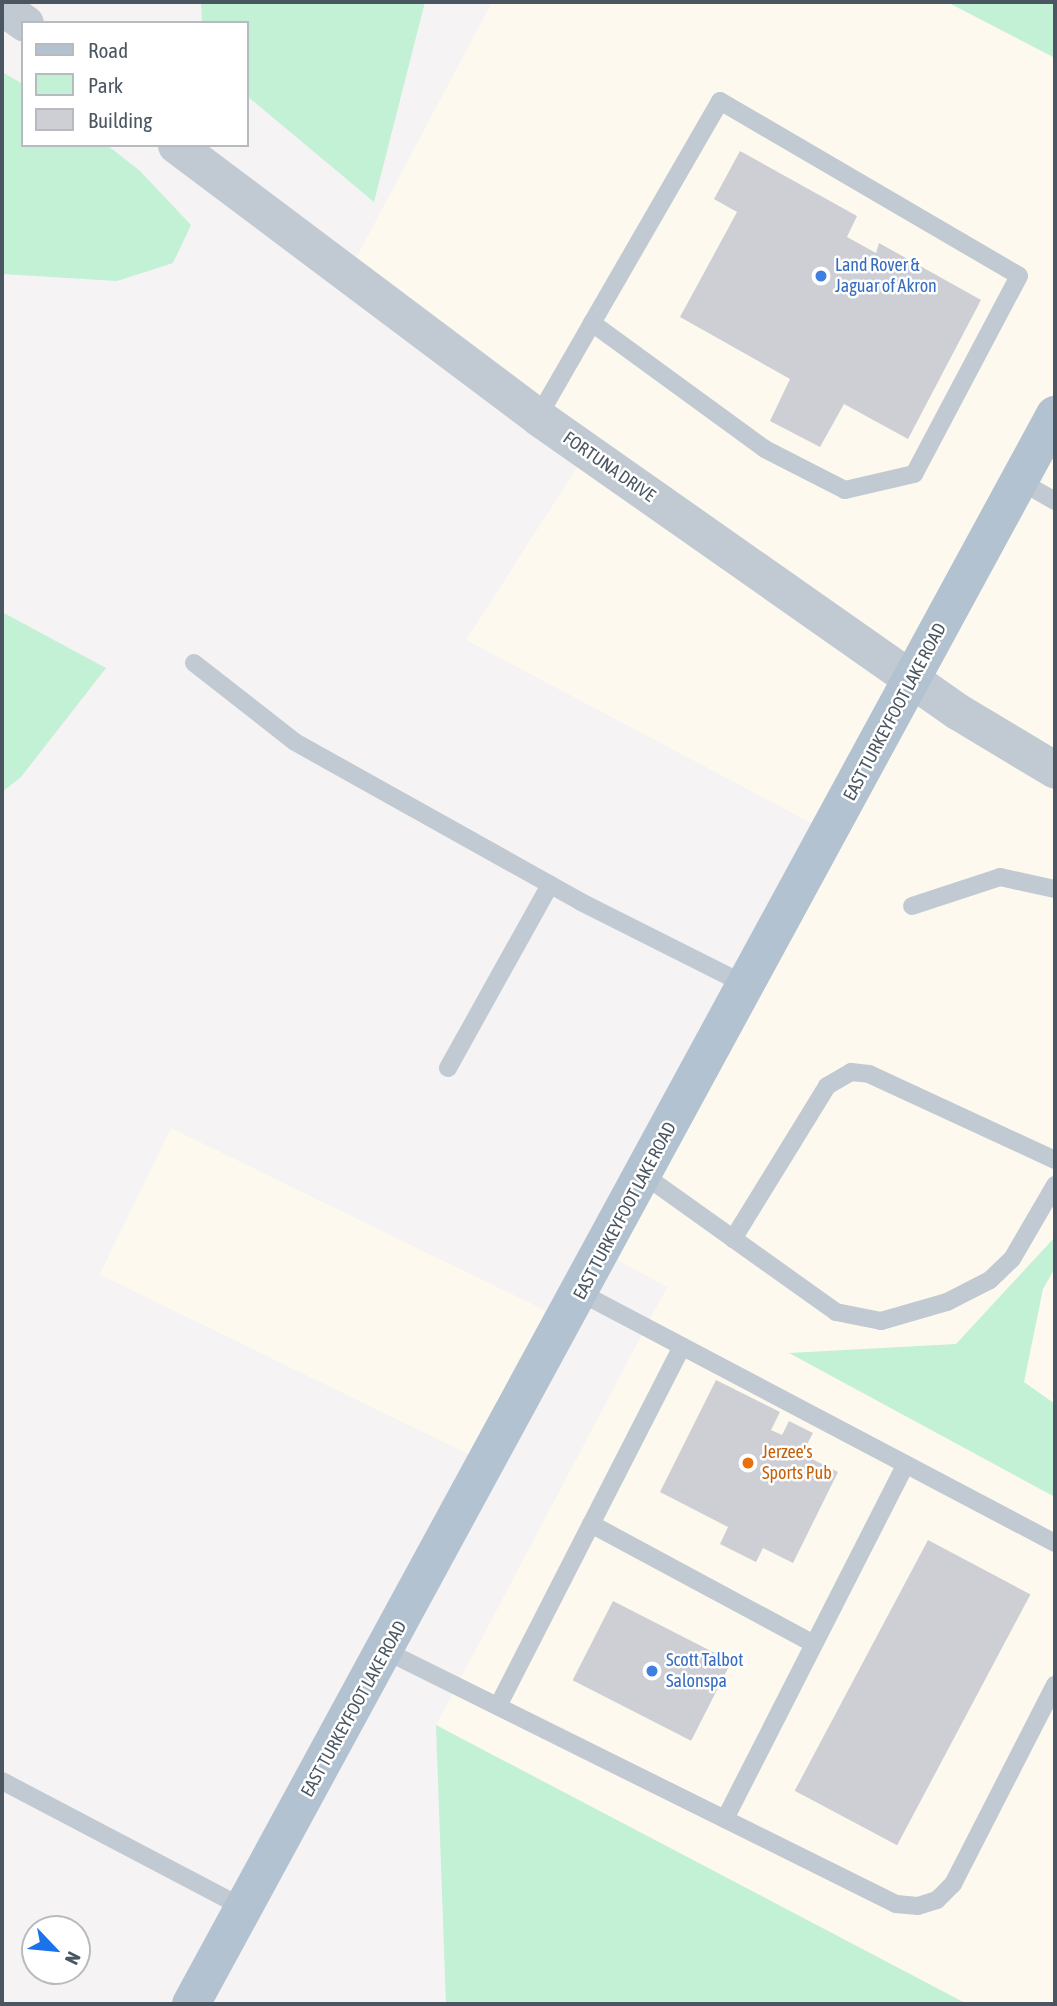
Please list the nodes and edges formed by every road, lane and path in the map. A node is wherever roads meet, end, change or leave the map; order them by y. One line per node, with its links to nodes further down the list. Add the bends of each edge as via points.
1 (2, 7): 2 (street)
2 (22, 21)
3 (179, 147): 6 (street, FORTUNA DRIVE)
4 (592, 323): 4 (lane, via 720,100 1019,276 914,474 845,491 765,449); 6 (lane)
5 (1055, 415): 7 (main road, EAST TURKEYFOOT LAKE ROAD)
6 (538, 418): 10 (street, FORTUNA DRIVE)
7 (1020, 481): 8 (lane); 10 (main road, EAST TURKEYFOOT LAKE ROAD)
8 (1055, 502)
9 (194, 663): 12 (lane, via 295,742)
10 (913, 681): 11 (street, FORTUNA DRIVE); 15 (main road, EAST TURKEYFOOT LAKE ROAD)
11 (1055, 770)
12 (550, 885): 15 (lane); 16 (lane)
13 (1055, 889): 14 (lane, via 1000,877)
14 (912, 906)
15 (748, 986): 18 (main road, EAST TURKEYFOOT LAKE ROAD)
16 (448, 1068)
17 (1055, 1160): 20 (lane, via 869,1073 851,1072 827,1086)
18 (644, 1175): 20 (lane); 21 (main road, EAST TURKEYFOOT LAKE ROAD)
19 (1055, 1185): 20 (lane, via 1012,1259 990,1280 947,1303 881,1321 836,1312)
20 (733, 1239)
21 (581, 1293): 22 (lane); 27 (main road, EAST TURKEYFOOT LAKE ROAD)
22 (682, 1346): 23 (lane); 24 (lane)
23 (906, 1464): 25 (lane); 26 (lane)
24 (591, 1524): 26 (lane); 29 (lane)
25 (1055, 1543)
26 (814, 1644): 31 (lane)
27 (386, 1651): 29 (lane); 32 (main road, EAST TURKEYFOOT LAKE ROAD)
28 (1055, 1685): 31 (lane, via 953,1884 937,1900 918,1906 896,1904)
29 (498, 1706): 31 (lane)
30 (2, 1781): 32 (lane)
31 (725, 1819)
32 (244, 1908): 33 (main road, EAST TURKEYFOOT LAKE ROAD)
33 (191, 2004)

